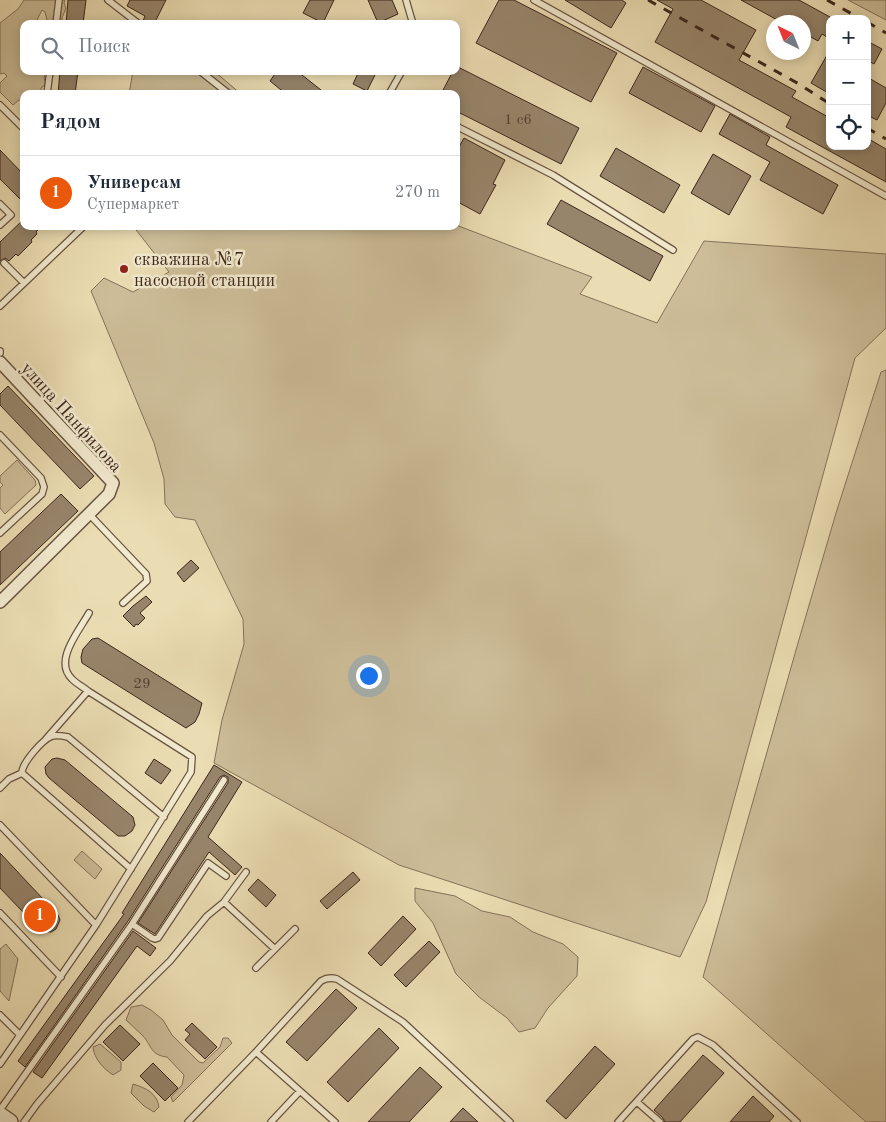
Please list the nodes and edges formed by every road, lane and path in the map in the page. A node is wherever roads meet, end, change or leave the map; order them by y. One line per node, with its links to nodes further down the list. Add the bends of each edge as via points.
1 (59, 0): 5 (lane)
2 (108, 0): 6 (lane)
3 (406, 0): 7 (lane)
4 (534, 0): 17 (lane)
5 (56, 20)
6 (134, 20)
7 (412, 20)
8 (49, 75): 11 (lane)
9 (205, 75): 12 (lane)
10 (400, 75): 13 (lane)
11 (48, 90)
12 (224, 90)
13 (392, 90)
14 (0, 106): 15 (lane)
15 (20, 125)
16 (460, 128): 21 (lane, via 553,175)
17 (886, 196)
18 (0, 204): 19 (lane, via 11,215)
19 (0, 225)
20 (80, 230): 23 (lane)
21 (673, 250)
22 (4, 263): 23 (lane)
23 (24, 283): 24 (lane)
24 (0, 306)
25 (0, 362): 27 (street, улица Панфилова, via 112,483 109,494)
26 (0, 435): 28 (lane, via 41,478 44,487 42,494)
27 (89, 514): 29 (street, улица Панфилова); 30 (lane, via 146,574 147,581)
28 (0, 533)
29 (0, 602)
30 (123, 603)
31 (89, 613): 32 (lane, via 66,654 64,667 71,679)
32 (88, 691): 33 (lane); 37 (lane, via 192,757 191,772)
33 (46, 739): 34 (lane, via 25,762); 37 (lane, via 53,736 68,738)
34 (22, 773): 36 (lane); 39 (lane)
35 (224, 780): 44 (lane)
36 (0, 788)
37 (164, 817): 39 (lane)
38 (0, 825): 45 (lane)
39 (131, 869): 45 (lane)
40 (246, 872): 42 (lane)
41 (226, 876): 44 (lane, via 208,863 158,938 152,938)
42 (224, 902): 47 (lane); 58 (lane, via 207,916 170,961 105,1024)
43 (0, 913): 49 (lane)
44 (132, 924): 56 (lane)
45 (96, 925): 49 (lane)
46 (295, 929): 47 (lane)
47 (275, 949): 48 (lane)
48 (256, 968)
49 (61, 977): 51 (lane)
50 (0, 1015): 51 (lane)
51 (20, 1035): 53 (lane)
52 (256, 1052): 54 (lane); 57 (lane, via 321,981 337,979 403,1022); 59 (lane)
53 (0, 1064)
54 (300, 1091): 60 (lane); 61 (lane)
55 (637, 1102): 62 (lane); 63 (lane); 64 (lane, via 692,1039 698,1037 713,1045)
56 (4, 1118)
57 (507, 1121)
58 (24, 1122)
59 (188, 1122)
60 (272, 1122)
61 (335, 1122)
62 (618, 1122)
63 (660, 1122)
64 (796, 1122)

